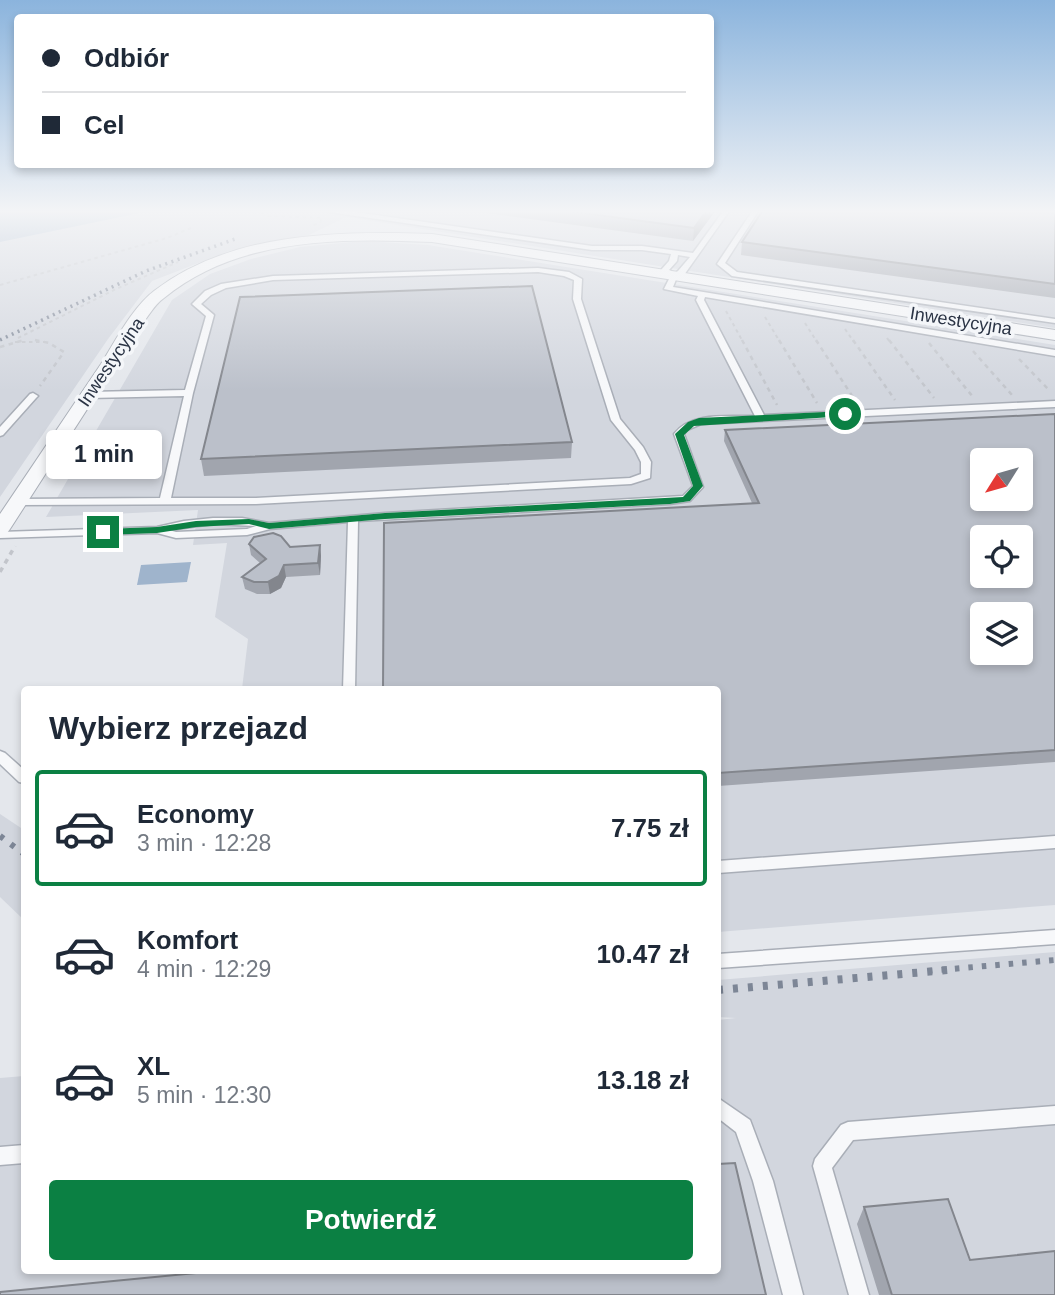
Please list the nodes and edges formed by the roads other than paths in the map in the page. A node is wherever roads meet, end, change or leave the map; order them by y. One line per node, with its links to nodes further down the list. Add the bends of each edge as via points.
1 (201, 270): 14 (street, Inwestycyjna, via 156,297)
2 (524, 270): 13 (lane, via 273,278 224,286 196,304 211,315)
3 (541, 270): 19 (lane, via 578,279 577,299 616,420 640,449 646,476 631,481 326,497)
4 (639, 270): 8 (street, Inwestycyjna)
5 (666, 270): 8 (lane)
6 (683, 270): 8 (lane)
7 (730, 270): 10 (lane)
8 (674, 276): 9 (lane, via 668,289); 11 (street, Inwestycyjna)
9 (702, 296): 12 (lane); 17 (lane, via 700,300)
10 (1055, 321)
11 (1055, 335)
12 (1055, 353)
13 (189, 393): 14 (lane); 19 (lane)
14 (89, 394): 20 (street, Inwestycyjna)
15 (33, 396): 18 (lane)
16 (1055, 404): 17 (lane)
17 (761, 418): 21 (lane, via 699,421 684,428 680,434 698,486 686,499)
18 (0, 433)
19 (165, 500): 20 (lane)
20 (18, 502): 22 (street, Inwestycyjna)
21 (353, 520): 23 (lane, via 194,535 157,530); 24 (lane)
22 (0, 529)
23 (0, 535)
24 (349, 686)
25 (0, 756): 26 (lane)
26 (21, 775)
27 (1055, 842): 28 (lane)
28 (721, 867)
29 (1055, 937): 30 (lane)
30 (721, 961)
31 (721, 1109): 35 (lane, via 743,1126 763,1181)
32 (1055, 1115): 36 (lane, via 848,1131 822,1166)
33 (21, 1154): 34 (lane)
34 (0, 1157)
35 (793, 1295)
36 (859, 1295)

